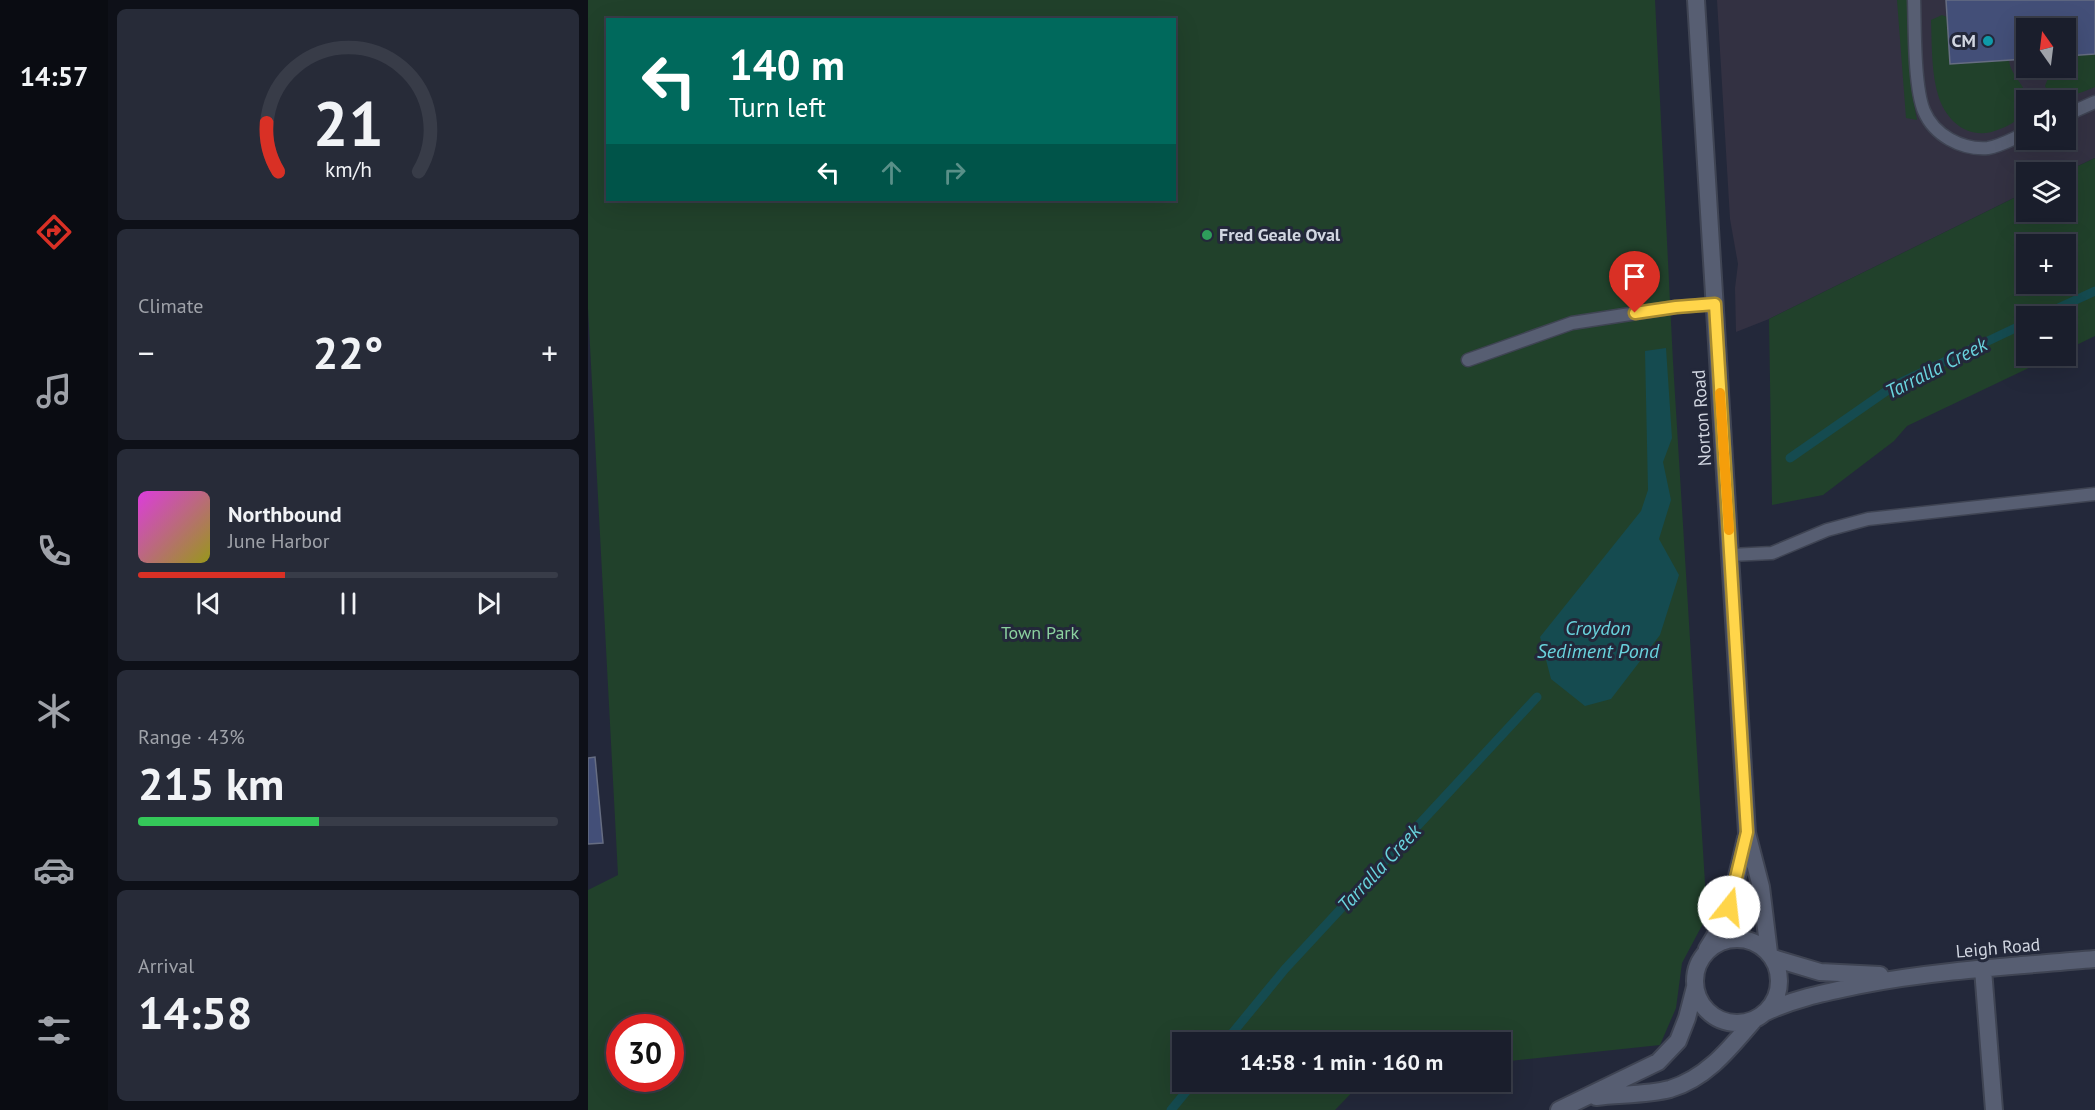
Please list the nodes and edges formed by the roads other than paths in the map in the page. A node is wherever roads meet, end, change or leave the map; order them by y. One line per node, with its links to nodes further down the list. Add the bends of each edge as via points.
1 (1696, 0): 6 (street, Norton Road)
2 (1914, 0): 5 (lane, via 1920,94 1932,124 1956,143 1972,147 1988,148)
3 (2095, 102): 4 (lane)
4 (2076, 111)
5 (2016, 137)
6 (1715, 304): 7 (lane, via 1572,323); 9 (street, Norton Road)
7 (1468, 360)
8 (2095, 494): 9 (lane, via 1868,519 1827,530 1772,553)
9 (1730, 555): 10 (street, Norton Road)
10 (1747, 832): 11 (street, Norton Road, via 1729,907); 12 (street, Norton Road, via 1761,887)
11 (1704, 955): 12 (street, via 1715,945 1743,939); 16 (street)
12 (1771, 956): 15 (street, Leigh Road, via 1820,972); 17 (street, via 1778,969 1778,993)
13 (2095, 959): 14 (street, Leigh Road)
14 (1983, 969): 15 (street, Leigh Road); 20 (street)
15 (1905, 976): 17 (street, Leigh Road, via 1785,1003)
16 (1695, 987): 17 (street, via 1699,1000 1716,1018 1729,1022); 18 (street, via 1678,1041 1658,1062)
17 (1759, 1016): 18 (street, via 1697,1077 1669,1089)
18 (1586, 1098): 19 (street)
19 (1559, 1110)
20 (1994, 1110)

